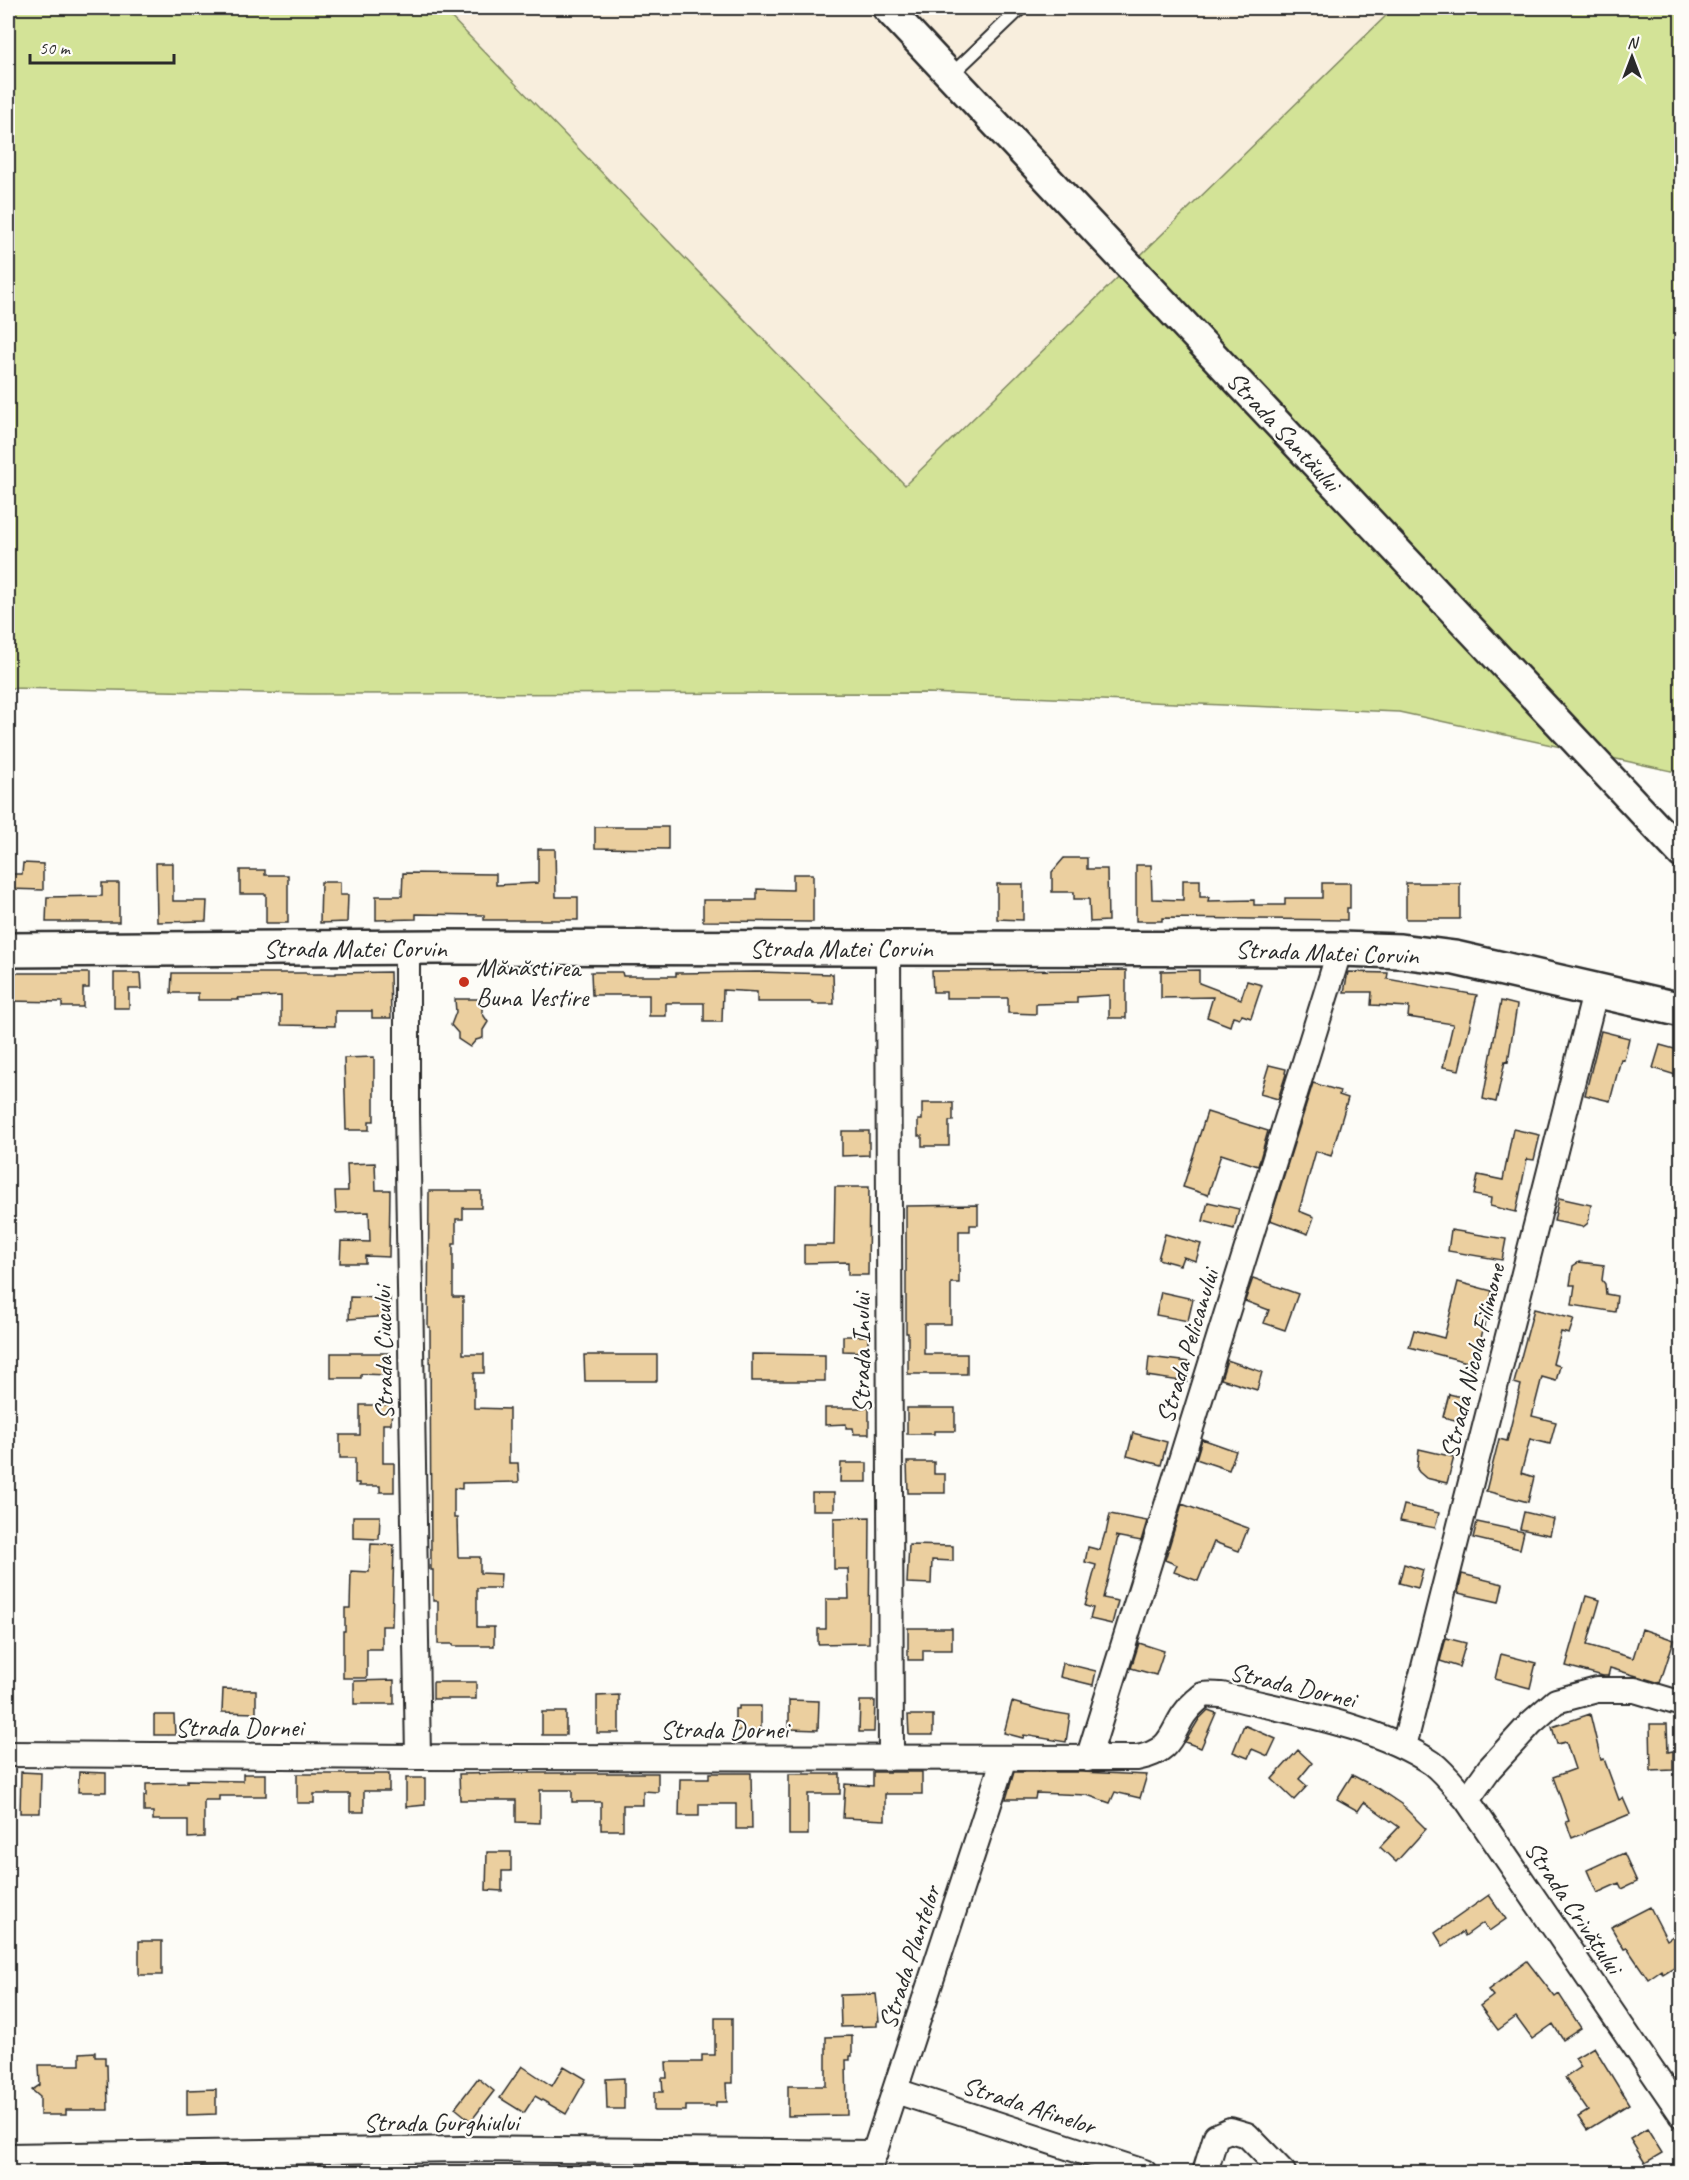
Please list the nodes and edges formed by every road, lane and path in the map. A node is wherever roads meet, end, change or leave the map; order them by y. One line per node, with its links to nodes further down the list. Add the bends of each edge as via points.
1 (887, 8): 3 (street, Strada Santăului)
2 (1021, 8): 3 (lane)
3 (950, 76): 4 (street, Strada Santăului)
4 (1682, 854)
5 (407, 948): 6 (main road, Strada Matei Corvin); 8 (main road, Strada Matei Corvin); 14 (street, Strada Ciucului)
6 (888, 948): 7 (main road, Strada Matei Corvin); 15 (street, Strada Inului)
7 (1340, 949): 9 (main road, Strada Matei Corvin, via 1434,955); 17 (street, Strada Pelicanului)
8 (8, 950)
9 (1596, 989): 10 (main road, Strada Matei Corvin); 12 (street, Strada Nicola Filimone)
10 (1677, 1007)
11 (1682, 1704): 18 (street, via 1635,1690 1597,1690 1556,1701 1531,1723)
12 (1404, 1746): 17 (street, Strada Dornei, via 1366,1731 1222,1695 1203,1695 1188,1708 1163,1749 1137,1758); 18 (street, Strada Crivățului, via 1434,1765)
13 (8, 1754): 14 (street, Strada Dornei)
14 (418, 1757): 15 (street, Strada Dornei)
15 (891, 1758): 16 (street, Strada Dornei)
16 (1004, 1758): 17 (street, Strada Dornei); 19 (street, Strada Plantelor)
17 (1088, 1759)
18 (1467, 1800): 20 (street, Strada Crivățului)
19 (896, 2091): 23 (street, Strada Plantelor); 24 (street, Strada Afinelor)
20 (1682, 2115)
21 (8, 2156): 22 (street, Strada Gurghiului)
22 (241, 2162): 23 (street, Strada Gurghiului, via 462,2149)
23 (871, 2163)
24 (1144, 2172)
25 (1205, 2172): 26 (street, via 1216,2136 1230,2130 1247,2135)
26 (1283, 2172)

